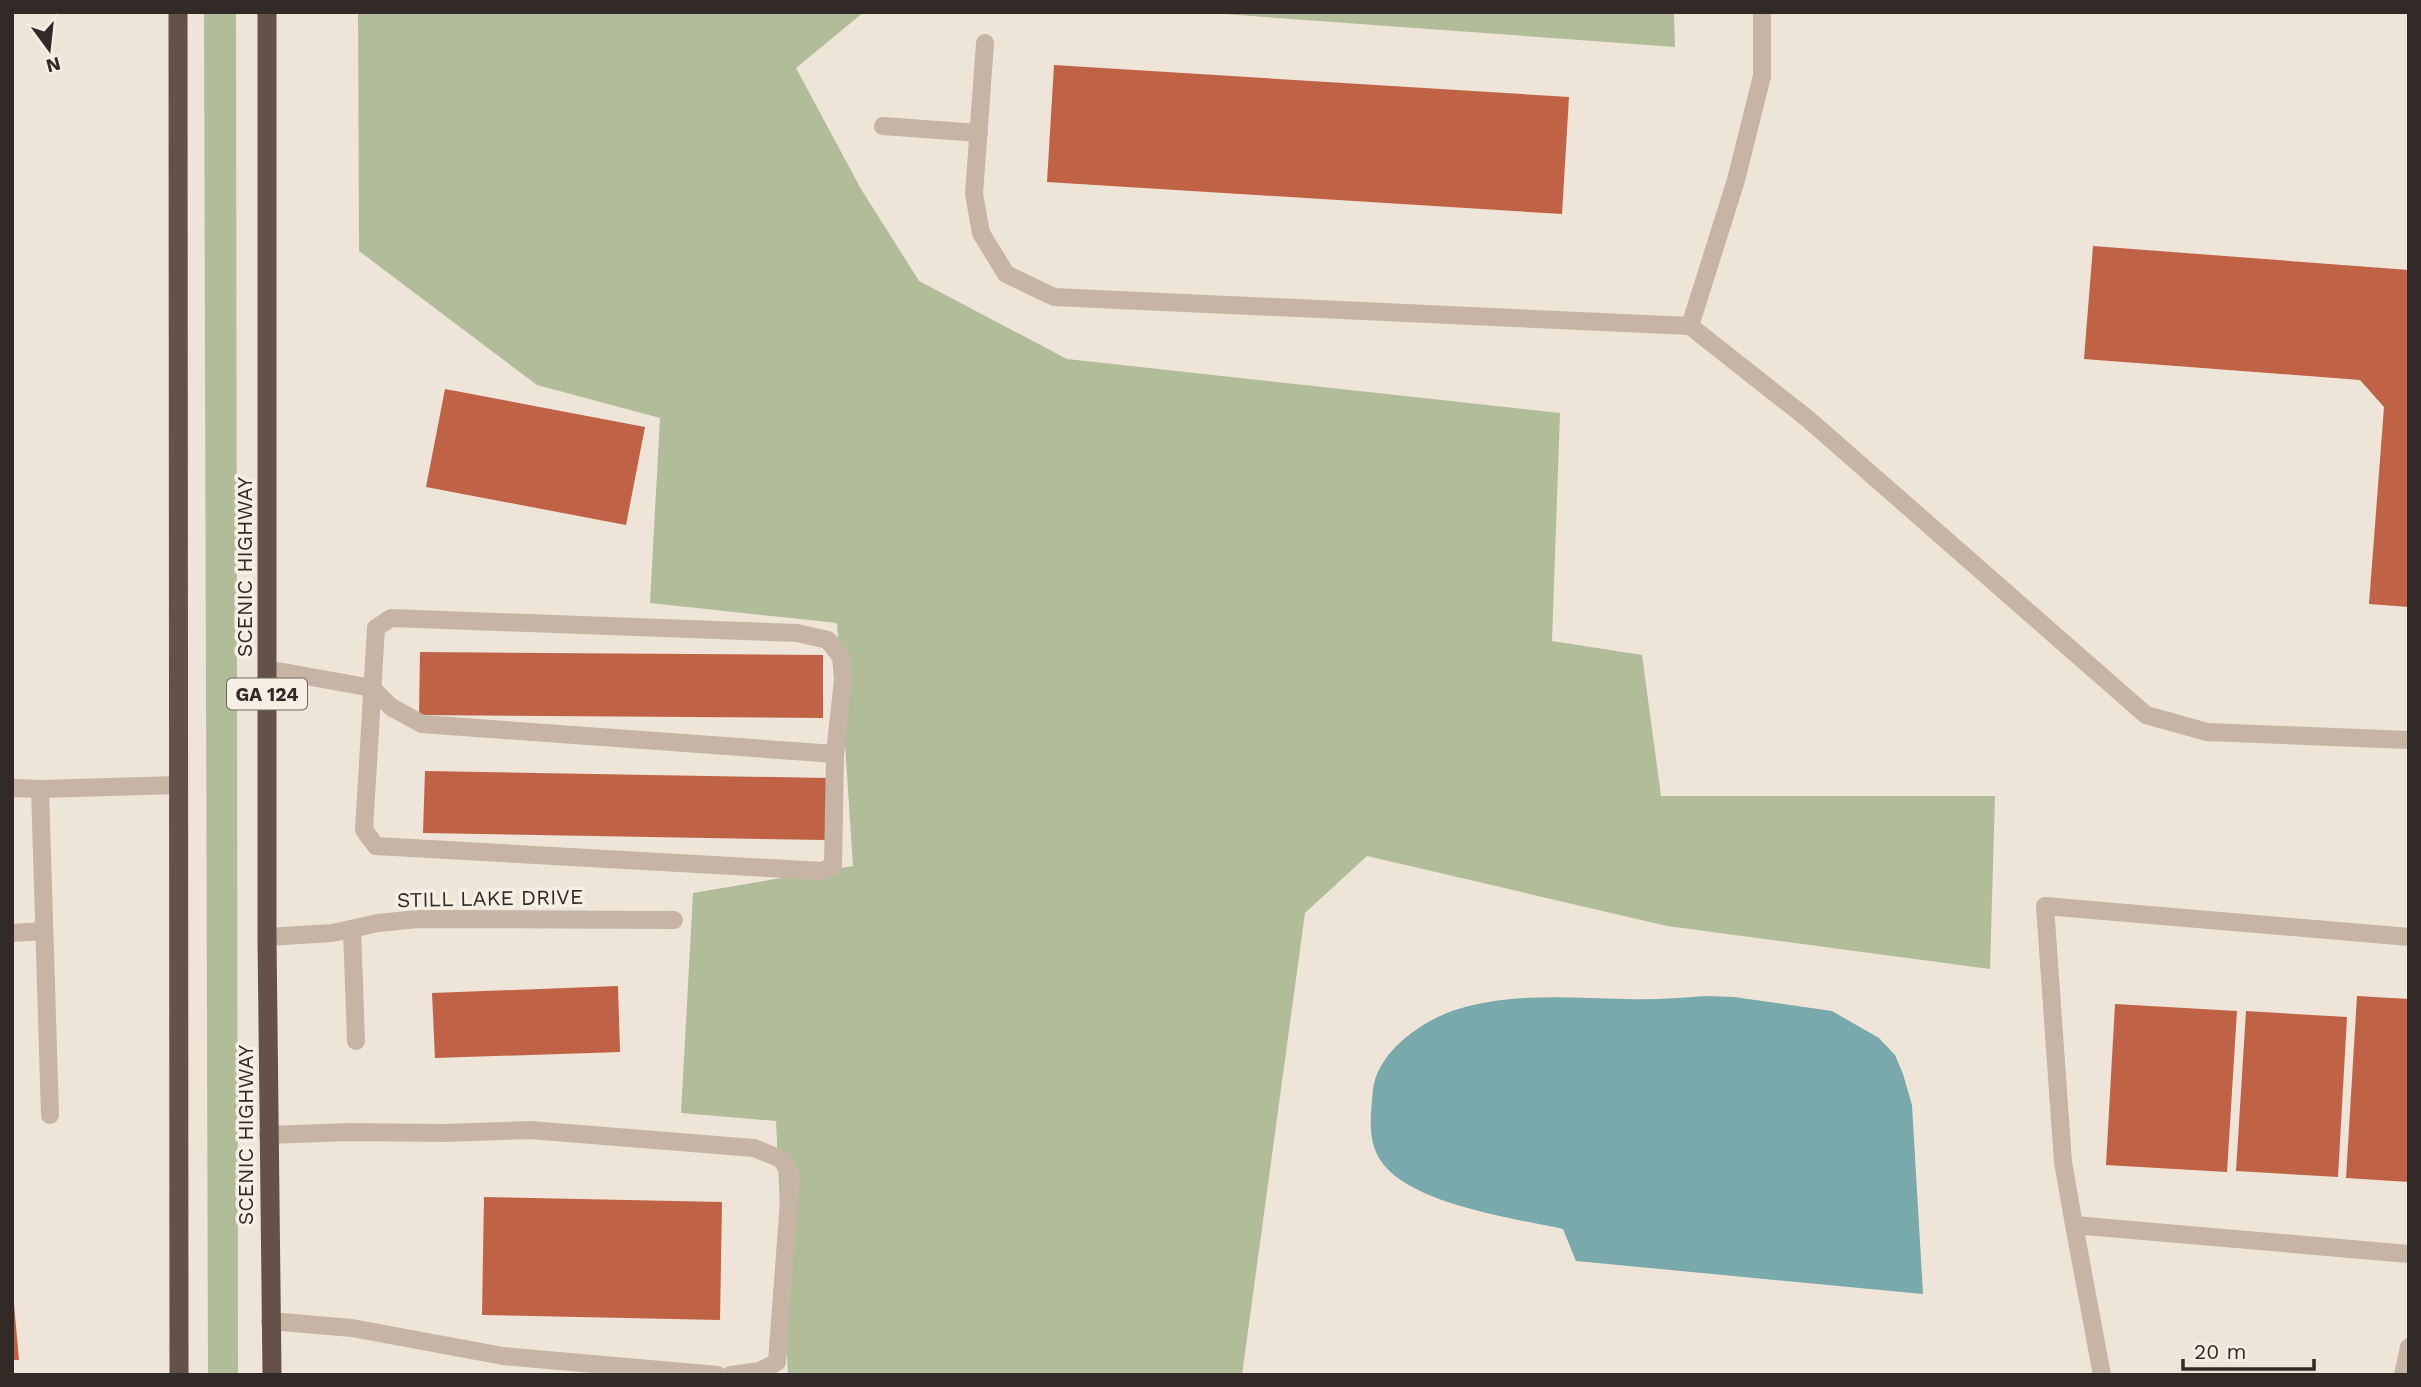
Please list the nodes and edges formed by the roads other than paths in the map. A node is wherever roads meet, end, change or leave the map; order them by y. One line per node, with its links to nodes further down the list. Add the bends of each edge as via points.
1 (178, 12): 12 (highway)
2 (267, 12): 8 (highway, SCENIC HIGHWAY / GA 124)
3 (1762, 12): 7 (street, via 1762,76 1736,180)
4 (985, 43): 6 (street)
5 (883, 126): 6 (street)
6 (979, 132): 7 (street, via 974,194 982,233 1006,274 1054,297)
7 (1690, 326): 10 (street, via 1808,419 2147,715 2207,732)
8 (267, 669): 9 (street); 19 (highway, SCENIC HIGHWAY / GA 124)
9 (372, 688): 11 (street, via 391,707 422,724); 11 (street, via 376,628 391,618 797,633 828,640 841,657); 11 (street, via 364,830 376,846 822,872 833,866)
10 (2409, 740)
11 (835, 754)
12 (178, 785): 14 (street); 28 (highway)
13 (12, 788): 14 (street)
14 (40, 789): 17 (street)
15 (674, 920): 16 (street, STILL LAKE DRIVE, via 418,919)
16 (352, 929): 19 (street, STILL LAKE DRIVE); 21 (street)
17 (44, 931): 18 (street); 22 (street)
18 (12, 933)
19 (267, 937): 23 (highway, SCENIC HIGHWAY / GA 124)
20 (2409, 937): 24 (street, via 2045,905 2063,1162)
21 (356, 1041)
22 (50, 1115)
23 (268, 1135): 26 (highway, SCENIC HIGHWAY / GA 124); 31 (street, via 530,1130 754,1149 781,1159 791,1174 777,1362 760,1371)
24 (2074, 1226): 25 (street); 32 (street)
25 (2409, 1254)
26 (270, 1321): 29 (highway, SCENIC HIGHWAY / GA 124); 30 (street, via 352,1328 503,1356)
27 (2409, 1347): 33 (street)
28 (179, 1375)
29 (272, 1375)
30 (718, 1375)
31 (731, 1375)
32 (2102, 1375)
33 (2403, 1375)

